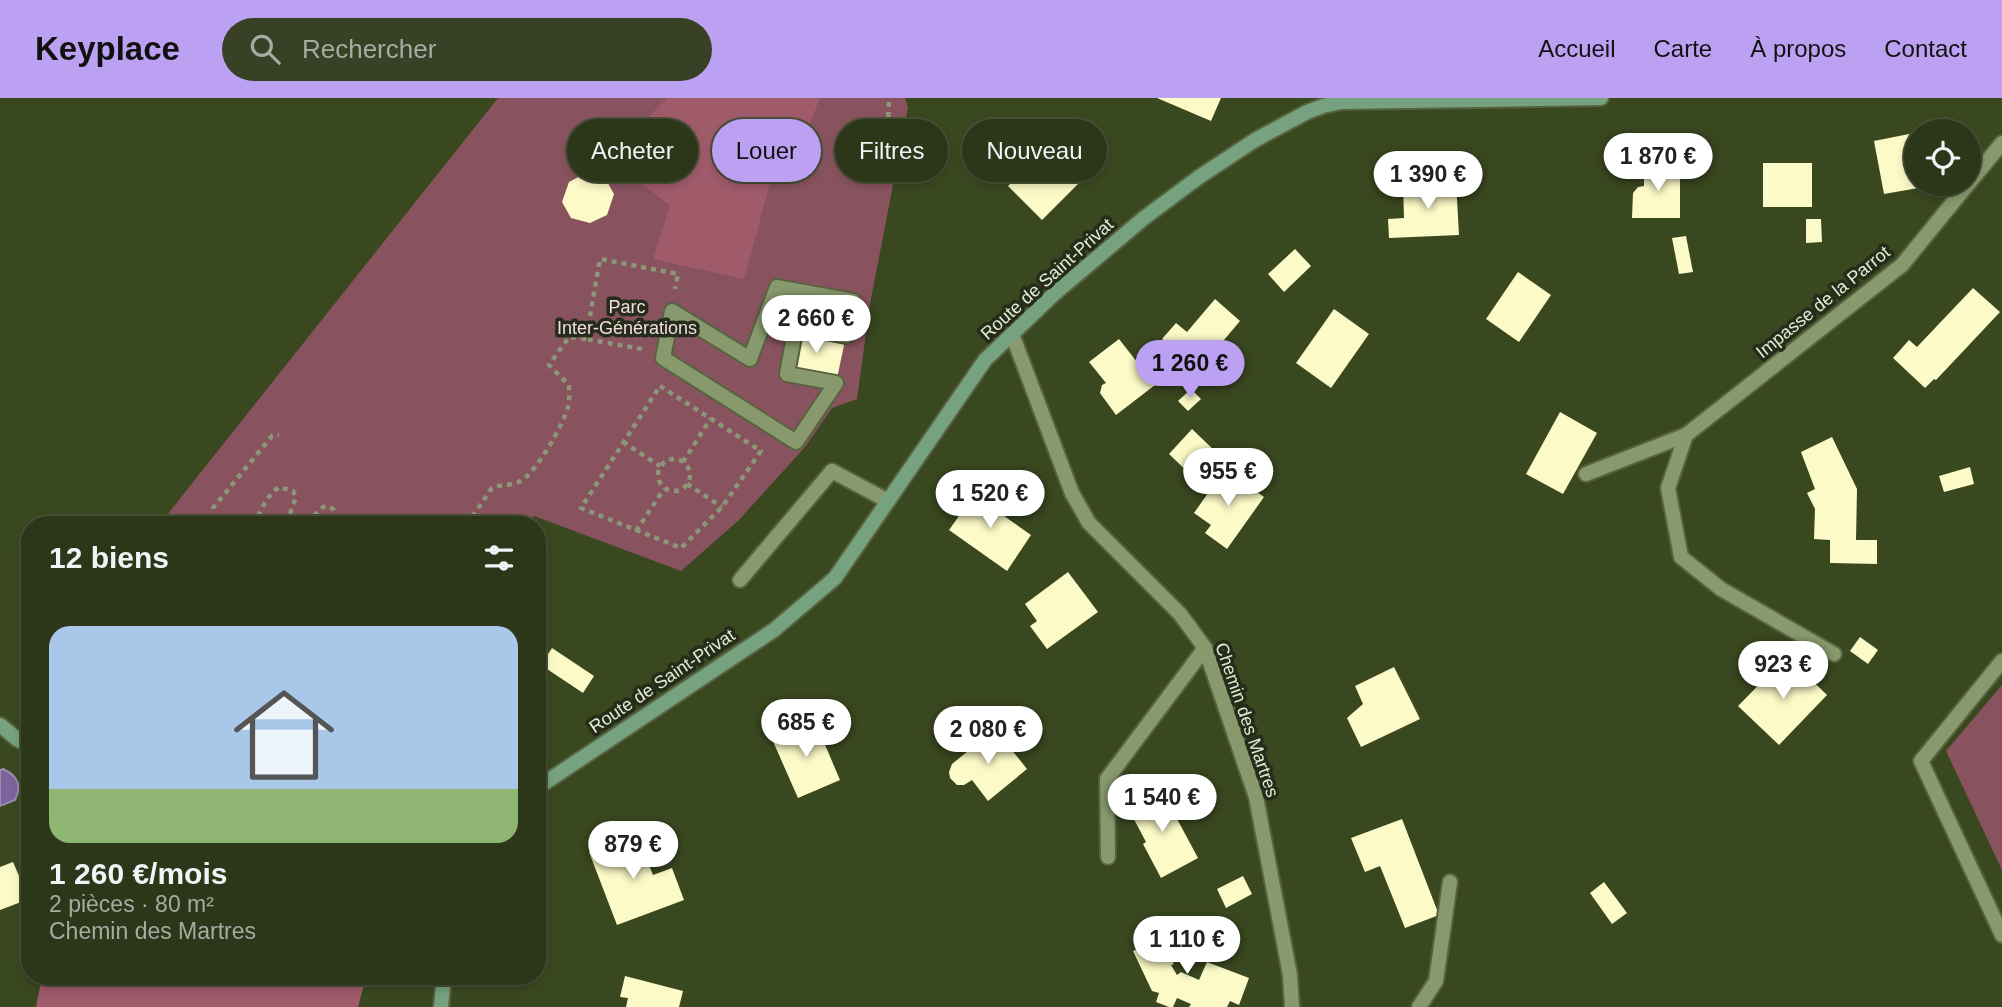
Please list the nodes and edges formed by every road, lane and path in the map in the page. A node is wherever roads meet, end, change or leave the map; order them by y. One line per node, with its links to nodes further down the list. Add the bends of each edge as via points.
1 (889, 98): 4 (path)
2 (1601, 98): 3 (street, Route de Saint-Privat)
3 (1342, 100): 9 (street, Route de Saint-Privat, via 1307,112 1199,177 1144,218)
4 (888, 119)
5 (2002, 143): 6 (street, Impasse de la Parrot)
6 (1981, 169)
7 (1959, 196): 14 (street, Impasse de la Parrot, via 1902,265)
8 (672, 311): 10 (path, via 678,274 600,259); 11 (street); 11 (street, via 750,359 777,287 853,301 846,336 796,326 787,374 836,383 796,442 663,359)
9 (1012, 334): 21 (street, Route de Saint-Privat, via 985,360); 31 (street, Chemin des Martres, via 1072,493 1089,523 1180,614)
10 (586, 339): 11 (path); 28 (path, via 569,337 549,365 569,386 568,407 535,467 522,480 491,489)
11 (664, 353)
12 (711, 419): 15 (path, via 660,386); 16 (path); 22 (path, via 761,451)
13 (279, 435): 23 (path, via 272,436 213,508)
14 (1686, 435): 18 (street, Impasse de la Parrot); 32 (street, via 1668,488 1681,557 1721,589)
15 (623, 442): 17 (path); 29 (path, via 581,508)
16 (683, 461): 17 (path, via 672,459); 19 (path, via 690,475)
17 (660, 466): 20 (path, via 658,478)
18 (1586, 474)
19 (687, 484): 20 (path, via 678,491); 22 (path)
20 (664, 489): 29 (path)
21 (888, 501): 30 (street, via 832,471); 36 (street, Route de Saint-Privat, via 835,578 806,605)
22 (722, 507): 29 (path, via 681,548)
23 (213, 516)
24 (259, 516): 25 (path, via 279,487 293,491 296,497)
25 (289, 516)
26 (315, 516): 27 (path, via 323,506 334,510)
27 (334, 516)
28 (473, 516)
29 (636, 531)
30 (740, 580)
31 (1205, 648): 37 (street, via 1107,779); 42 (street, Chemin des Martres, via 1256,797)
32 (1834, 654)
33 (2002, 661): 39 (street, via 1921,761)
34 (0, 725): 35 (street)
35 (21, 741)
36 (546, 782)
37 (1108, 857)
38 (1450, 882): 43 (street, via 1436,981)
39 (2002, 934)
40 (443, 985): 41 (street)
41 (441, 1007)
42 (1292, 1007)
43 (1419, 1007)

